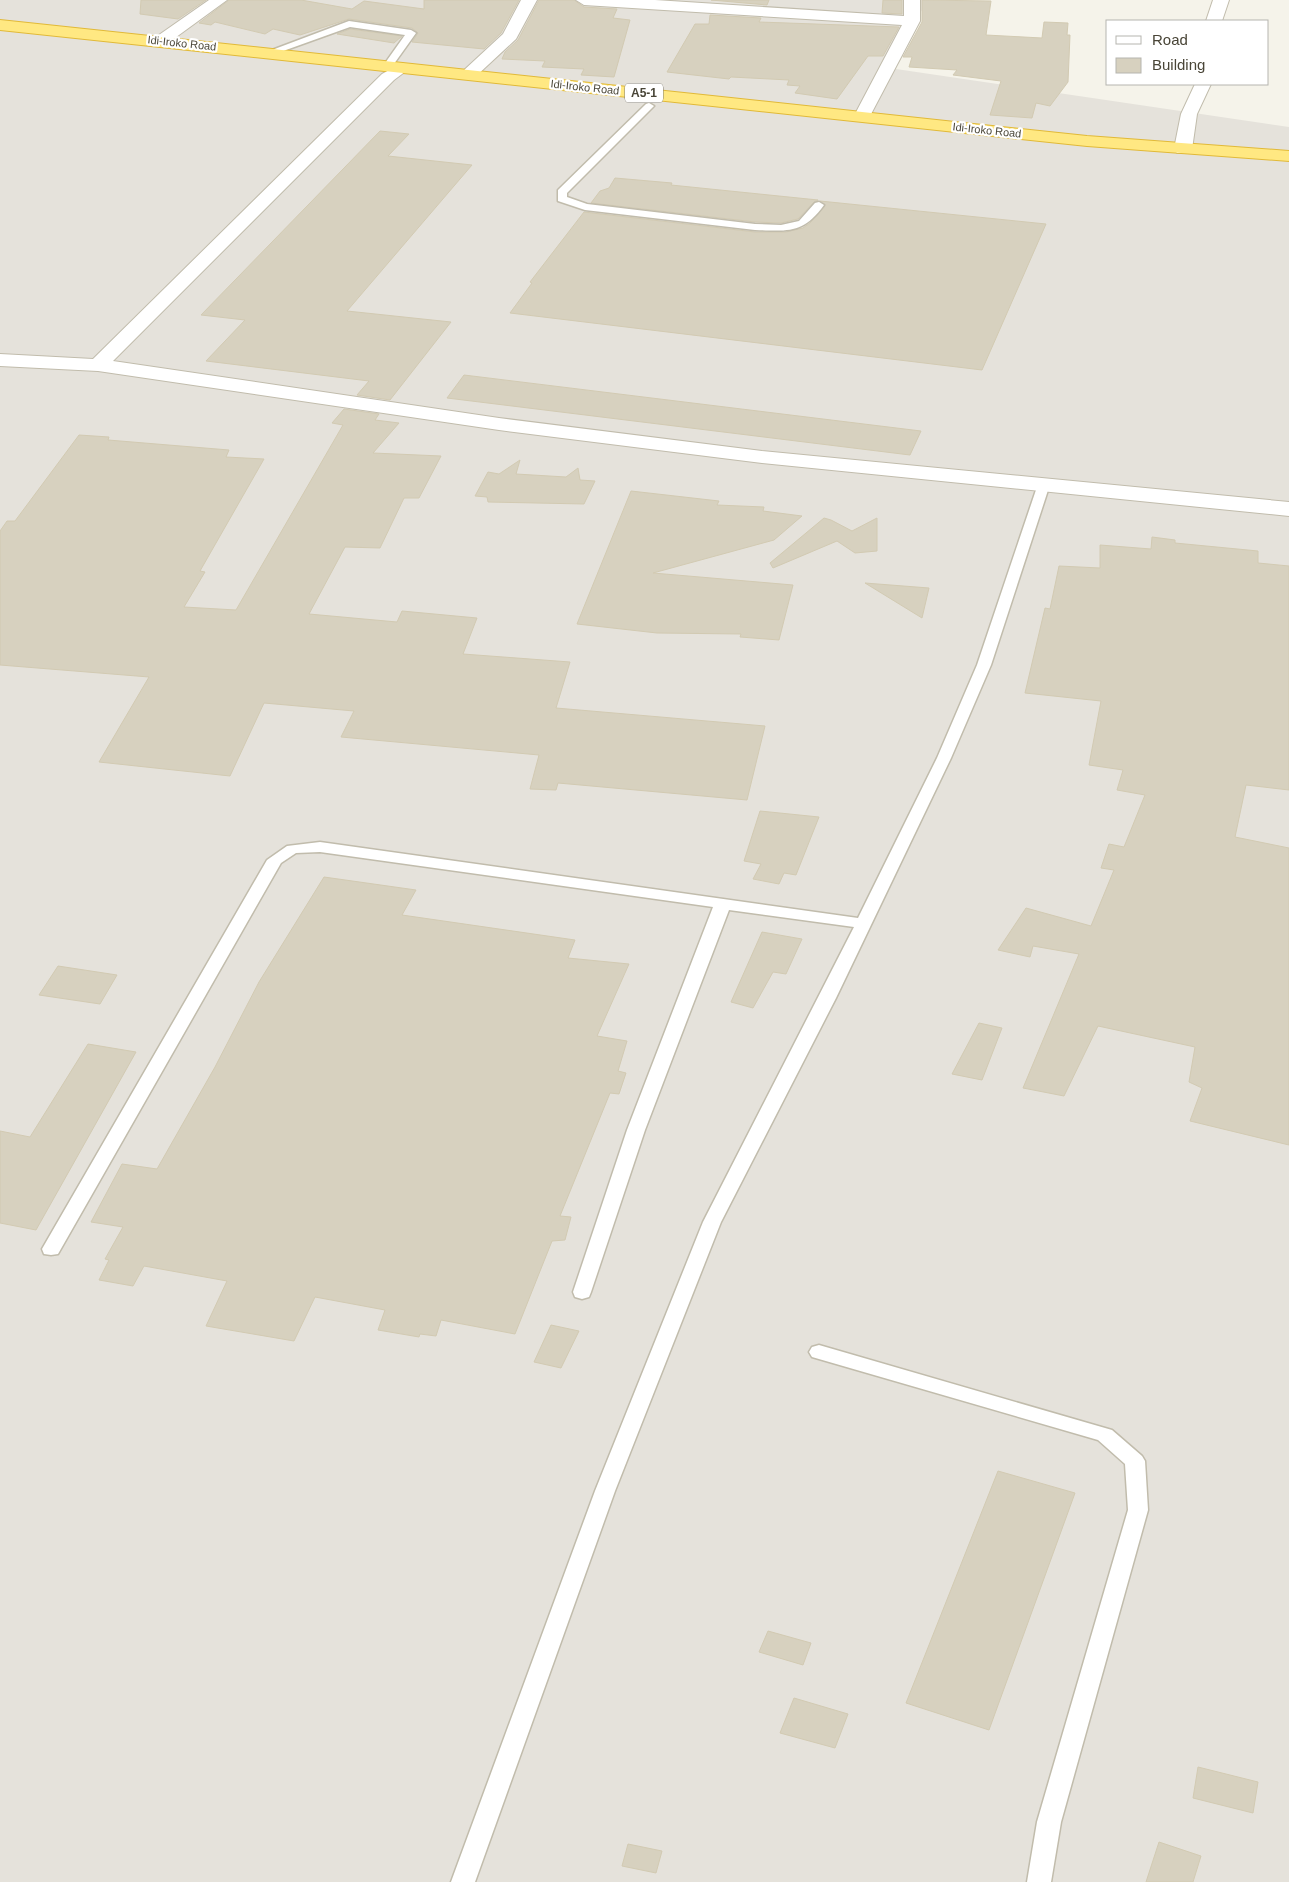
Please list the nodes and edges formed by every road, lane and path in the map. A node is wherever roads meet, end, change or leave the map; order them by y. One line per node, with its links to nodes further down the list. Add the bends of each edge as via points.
1 (219, 0): 10 (street)
2 (529, 0): 13 (street, via 510,36)
3 (584, 0): 7 (street)
4 (912, 0): 7 (street)
5 (1221, 0): 6 (street)
6 (1214, 20)
7 (912, 21): 16 (street)
8 (0, 25): 10 (highway, Idi-Iroko Road / A5-1)
9 (0, 34): 12 (highway, A5-1)
10 (162, 40): 11 (highway, Idi-Iroko Road / A5-1)
11 (269, 54): 12 (highway, Idi-Iroko Road / A5-1); 12 (lane, via 349,24 411,33)
12 (393, 70): 13 (highway, Idi-Iroko Road / A5-1); 15 (highway, A5-1); 22 (street)
13 (468, 75): 16 (highway, Idi-Iroko Road / A5-1)
14 (1203, 85): 17 (street, via 1189,114)
15 (650, 106): 19 (highway, A5-1, via 1085,151); 20 (lane, via 562,192 562,199 585,207 755,228 782,228 804,223)
16 (862, 116): 17 (highway, Idi-Iroko Road / A5-1)
17 (1183, 149): 18 (highway, Idi-Iroko Road / A5-1)
18 (1289, 156)
19 (1289, 166)
20 (819, 205)
21 (0, 360): 22 (street)
22 (98, 365): 23 (street, via 668,446)
23 (1044, 484): 24 (street); 26 (lane, via 984,665 944,758)
24 (1289, 509)
25 (722, 906): 26 (lane); 27 (lane, via 320,847 292,849 275,860); 28 (lane, via 636,1130)
26 (864, 924): 30 (lane, via 712,1222 604,1490)
27 (51, 1249)
28 (582, 1292)
29 (819, 1352): 31 (lane, via 1105,1435 1135,1461 1138,1510 1049,1822)
30 (463, 1882)
31 (1039, 1882)

